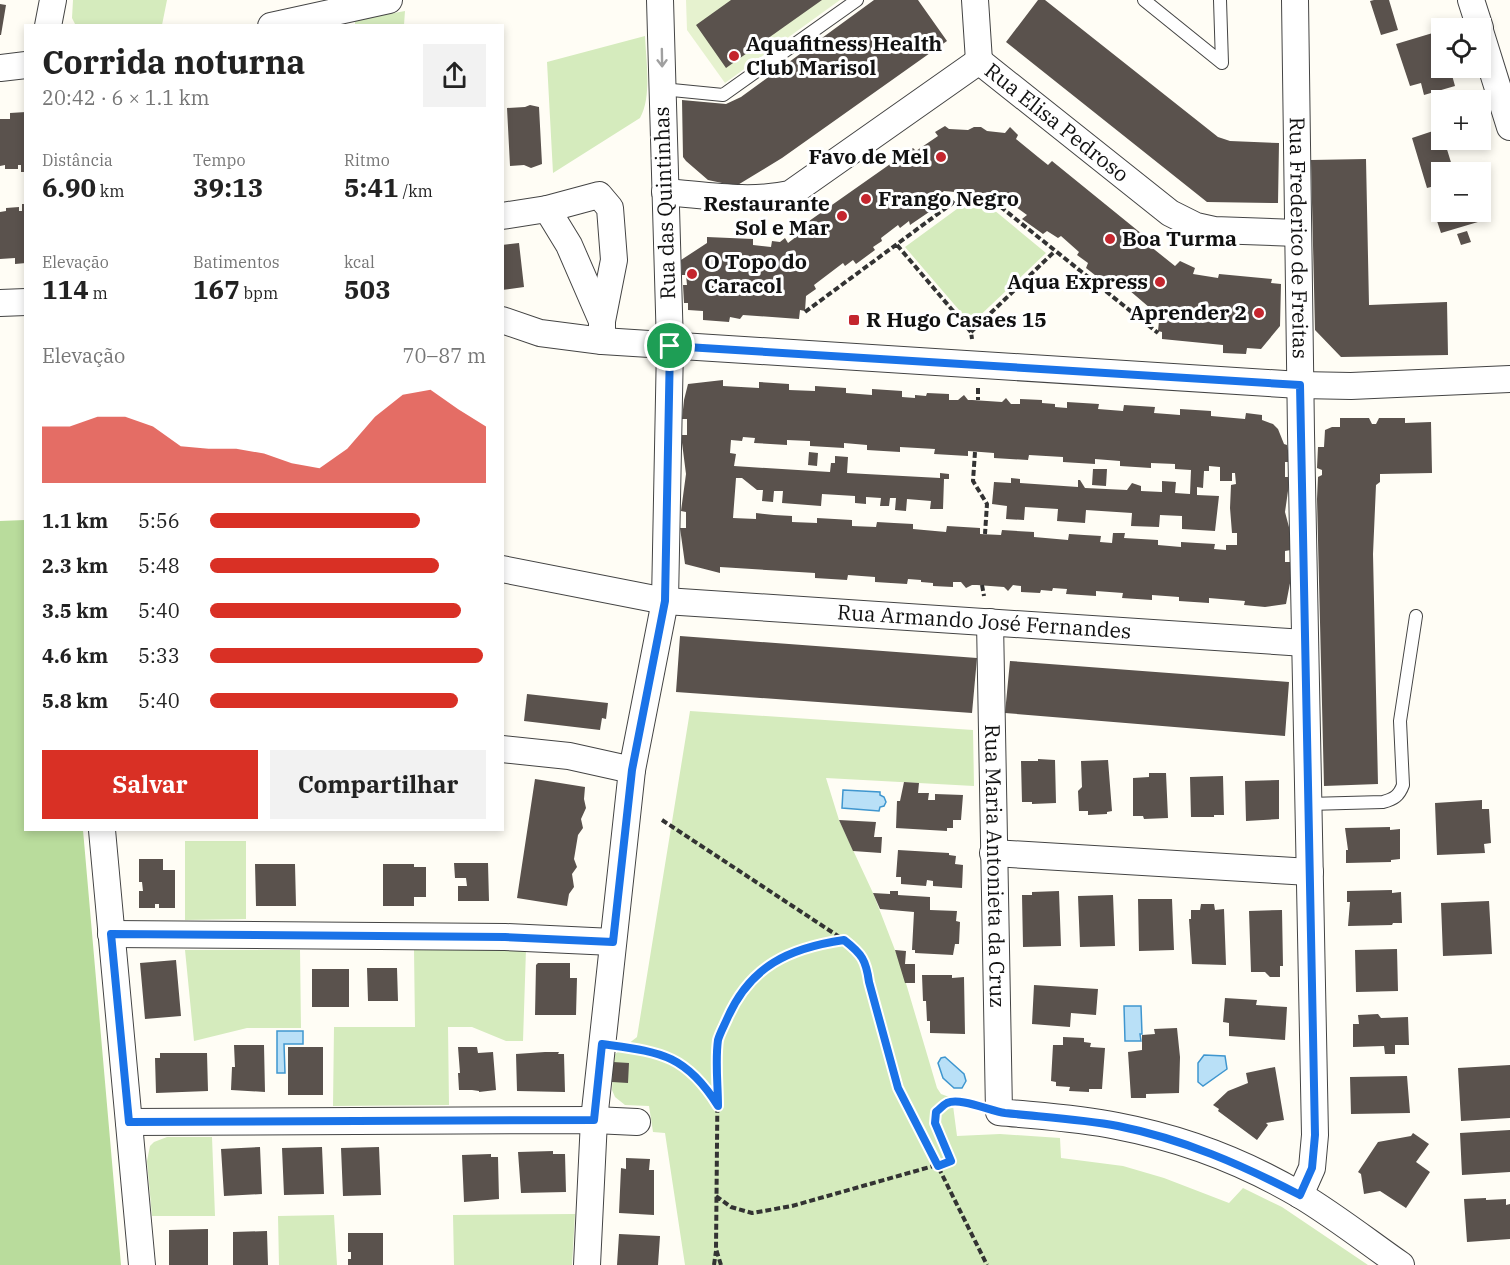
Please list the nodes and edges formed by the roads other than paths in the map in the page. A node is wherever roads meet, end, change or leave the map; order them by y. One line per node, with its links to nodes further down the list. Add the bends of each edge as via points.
1 (53, 0): 11 (street)
2 (389, 0): 12 (street)
3 (660, 0): 17 (street, Rua das Quintinhas, one-way to 17)
4 (857, 0): 17 (lane, via 723,95)
5 (975, 0): 13 (street)
6 (1144, 0): 7 (lane, via 1222,63)
7 (1221, 0)
8 (1295, 0): 22 (street, Rua Frederico de Freitas)
9 (1471, 0): 10 (street)
10 (1476, 18)
11 (48, 24)
12 (280, 24)
13 (979, 61): 19 (street, Rua Elisa Pedroso, via 790,194 747,198); 22 (street, Rua Elisa Pedroso, via 1170,213 1214,230)
14 (24, 65): 16 (street)
15 (1491, 66): 18 (street)
16 (0, 68)
17 (663, 89): 19 (street, Rua das Quintinhas)
18 (1510, 127)
19 (665, 192): 27 (street, Rua das Quintinhas)
20 (547, 209): 21 (street); 26 (street, via 569,245); 26 (street, via 599,195 610,208 614,260)
21 (504, 216)
22 (1297, 233): 29 (street, Rua Frederico de Freitas)
23 (24, 302): 24 (street)
24 (0, 303)
25 (504, 321): 26 (street, via 540,333)
26 (602, 331): 27 (street)
27 (670, 346): 29 (street); 31 (street, Rua das Quintinhas)
28 (1510, 379): 29 (street)
29 (1300, 385): 34 (street, Rua Frederico de Freitas)
30 (504, 570): 31 (street, Rua Armando José Fernandes)
31 (665, 601): 33 (street, Rua Armando José Fernandes); 36 (street, Rua das Quintinhas)
32 (1416, 616): 37 (lane, via 1400,721 1400,794 1383,802)
33 (990, 622): 34 (street, Rua Armando José Fernandes); 39 (street, Rua Maria Antonieta da Cruz)
34 (1305, 643): 37 (street, Rua Frederico de Freitas)
35 (504, 749): 36 (street, via 568,756)
36 (632, 770): 42 (street, Rua das Quintinhas)
37 (1308, 804): 40 (street, Rua Frederico de Freitas)
38 (102, 831): 41 (street)
39 (993, 853): 40 (street); 46 (street, Rua Maria Antonieta da Cruz, via 999,1112 1116,1126 1163,1137 1211,1152)
40 (1310, 872): 46 (street, Rua Frederico de Freitas, via 1315,1135 1312,1168)
41 (111, 934): 42 (street, via 505,937); 44 (street)
42 (613, 942): 43 (street, Rua das Quintinhas)
43 (594, 1120): 44 (street); 45 (street); 48 (street, Rua das Quintinhas)
44 (129, 1122): 47 (street)
45 (637, 1122)
46 (1300, 1195): 49 (street)
47 (142, 1265)
48 (587, 1265)
49 (1401, 1265)

